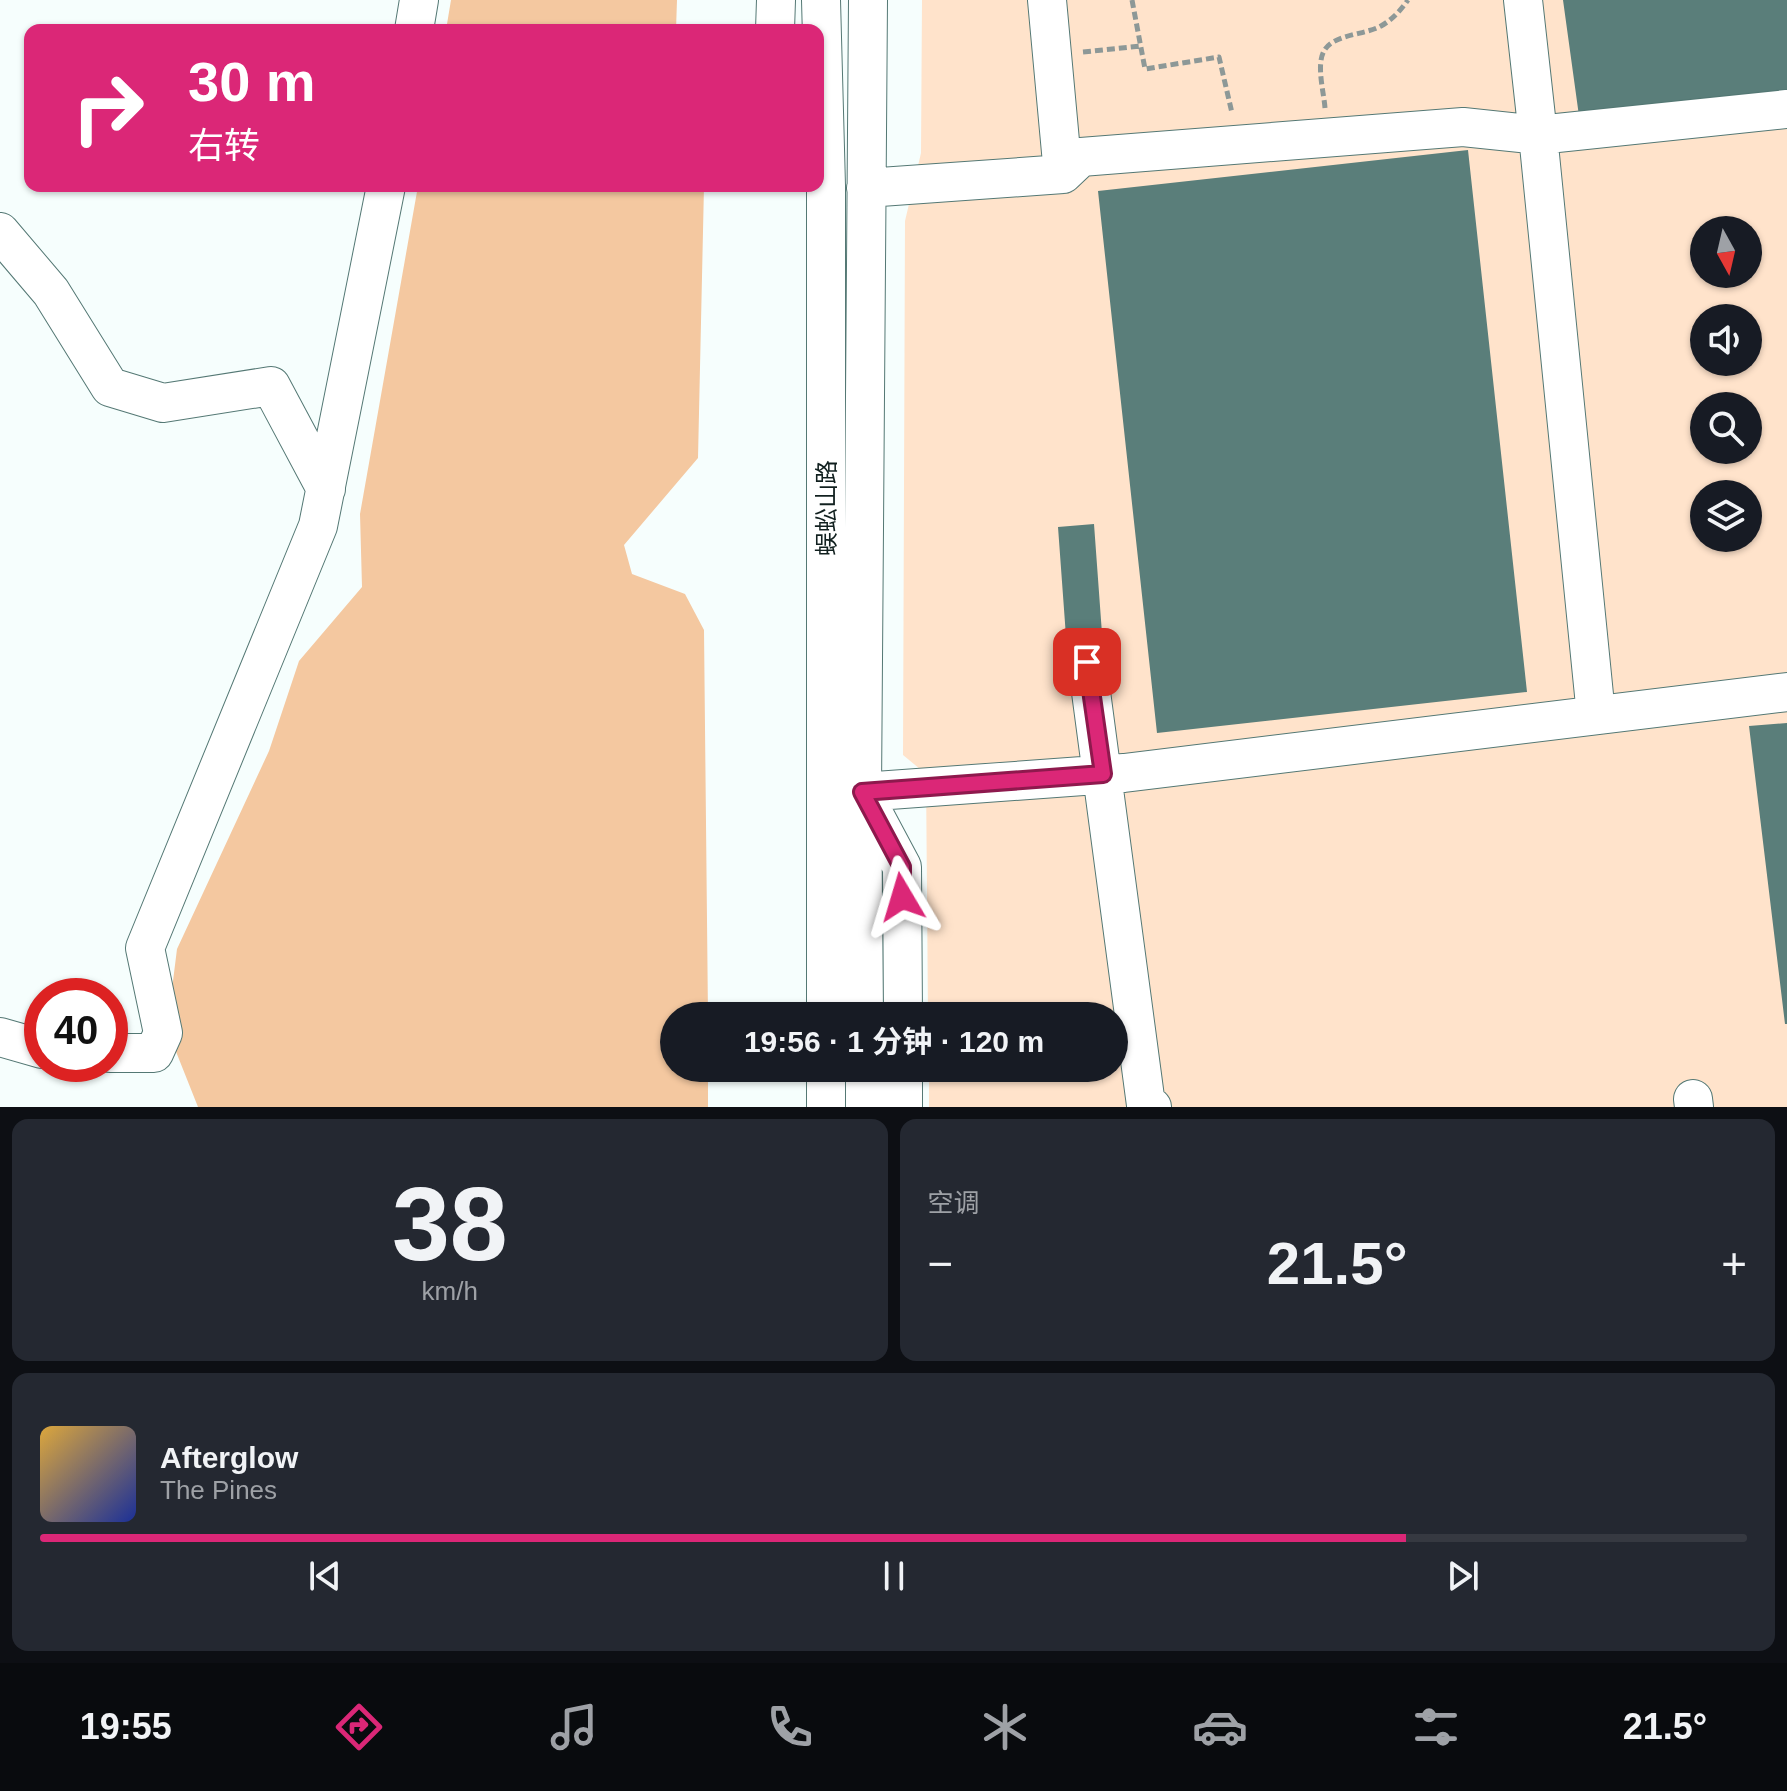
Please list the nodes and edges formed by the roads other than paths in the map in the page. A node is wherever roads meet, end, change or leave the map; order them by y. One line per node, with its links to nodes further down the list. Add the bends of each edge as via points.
1 (419, 0): 7 (street)
2 (776, 0): 8 (street)
3 (821, 0): 9 (street, 蜈蚣山路)
4 (868, 0): 14 (street, 蜈蚣山路)
5 (1047, 0): 13 (street)
6 (1523, 0): 12 (street)
7 (415, 24)
8 (775, 24)
9 (822, 24)
10 (1787, 109): 12 (street)
11 (824, 112): 25 (street, 蜈蚣山路)
12 (1538, 135): 13 (street, via 1463,127 1236,143 1081,157); 21 (street)
13 (1063, 174): 14 (street)
14 (866, 188): 23 (street, 蜈蚣山路)
15 (385, 192): 18 (street)
16 (800, 192): 24 (street)
17 (0, 232): 18 (street, via 51,292 110,387 163,403 271,386)
18 (326, 489): 30 (street, via 318,526 145,948 163,1033 154,1053)
19 (1087, 662): 22 (street)
20 (1787, 692): 21 (street)
21 (1596, 715): 22 (street)
22 (1114, 774): 23 (street); 39 (street, via 1146,1105)
23 (862, 792): 26 (street, 蜈蚣山路); 27 (street, via 902,867)
24 (800, 1002)
25 (826, 1002)
26 (864, 1002)
27 (903, 1002)
28 (0, 1037): 29 (street)
29 (24, 1044)
30 (128, 1053)
31 (800, 1082): 35 (street)
32 (826, 1082): 36 (street)
33 (865, 1082): 37 (street)
34 (903, 1082): 38 (street)
35 (800, 1107)
36 (826, 1107)
37 (865, 1107)
38 (903, 1107)
39 (1152, 1107)

